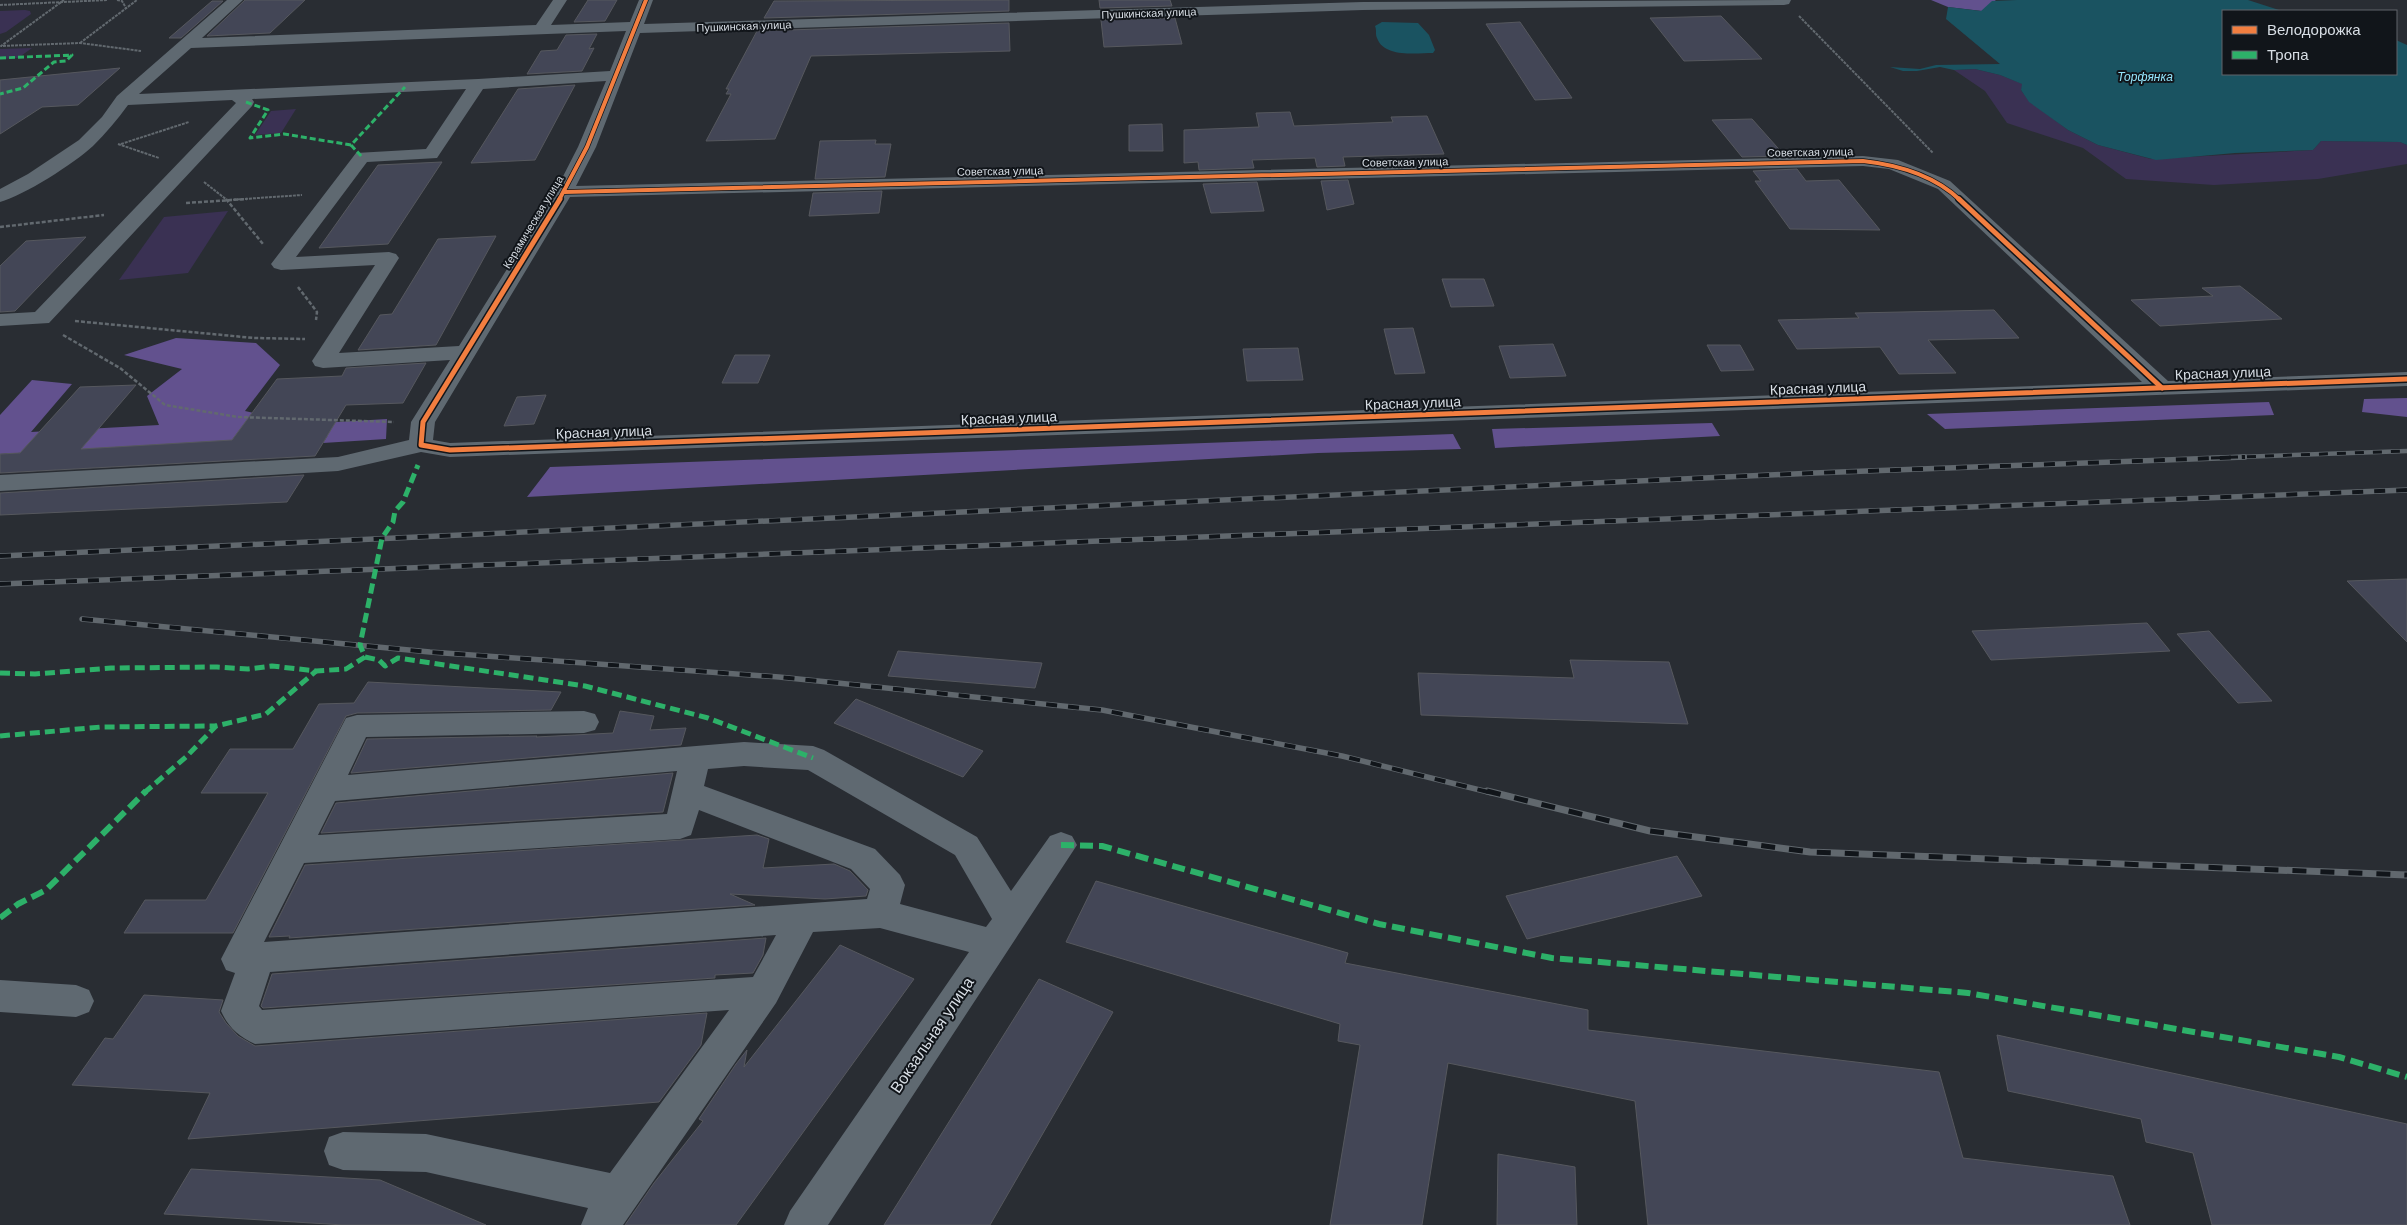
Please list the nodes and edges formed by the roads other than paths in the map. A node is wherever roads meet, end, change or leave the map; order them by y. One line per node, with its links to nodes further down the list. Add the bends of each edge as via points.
1 (236, 0): 8 (street)
2 (560, 0): 7 (street)
3 (646, 0): 6 (street, Керамическая улица)
4 (1784, 1): 5 (street, Пушкинская улица)
5 (1362, 3): 6 (street, Пушкинская улица)
6 (635, 27): 7 (street, Пушкинская улица); 9 (street, Керамическая улица)
7 (541, 29): 8 (street, Пушкинская улица)
8 (189, 42): 12 (street)
9 (617, 75): 10 (street); 13 (street, Керамическая улица)
10 (478, 84): 11 (street); 16 (street, via 431,154 362,157 280,264 389,258 323,361)
11 (236, 95): 12 (street); 15 (street, via 246,102 41,318)
12 (123, 100): 14 (street, via 96,134 34,178)
13 (564, 192): 16 (street, Керамическая улица); 18 (street, Советская улица, via 1863,161 1892,164 1944,185)
14 (0, 196)
15 (0, 320)
16 (466, 352): 19 (street, Керамическая улица)
17 (2407, 379): 18 (street, Красная улица)
18 (2162, 388): 19 (street, Красная улица, via 460,450)
19 (422, 433): 20 (street, via 338,464)
20 (0, 483)
21 (584, 722): 23 (street, via 357,726)
22 (695, 758): 23 (street); 24 (street); 29 (street, via 744,754 813,758 966,846)
23 (324, 789): 26 (street)
24 (688, 792): 26 (street, via 680,826); 27 (street, via 863,859 888,885)
25 (1061, 845): 29 (street, Вокзальная улица)
26 (294, 850): 30 (street, via 238,959)
27 (880, 913): 28 (street); 29 (street)
28 (803, 918): 30 (street); 31 (street)
29 (1002, 932): 36 (street, Вокзальная улица)
30 (258, 957): 31 (street, via 239,1011 255,1027)
31 (763, 992): 35 (street)
32 (0, 996): 33 (street)
33 (76, 1001)
34 (344, 1151): 35 (street, via 426,1153)
35 (610, 1210)
36 (804, 1225)

